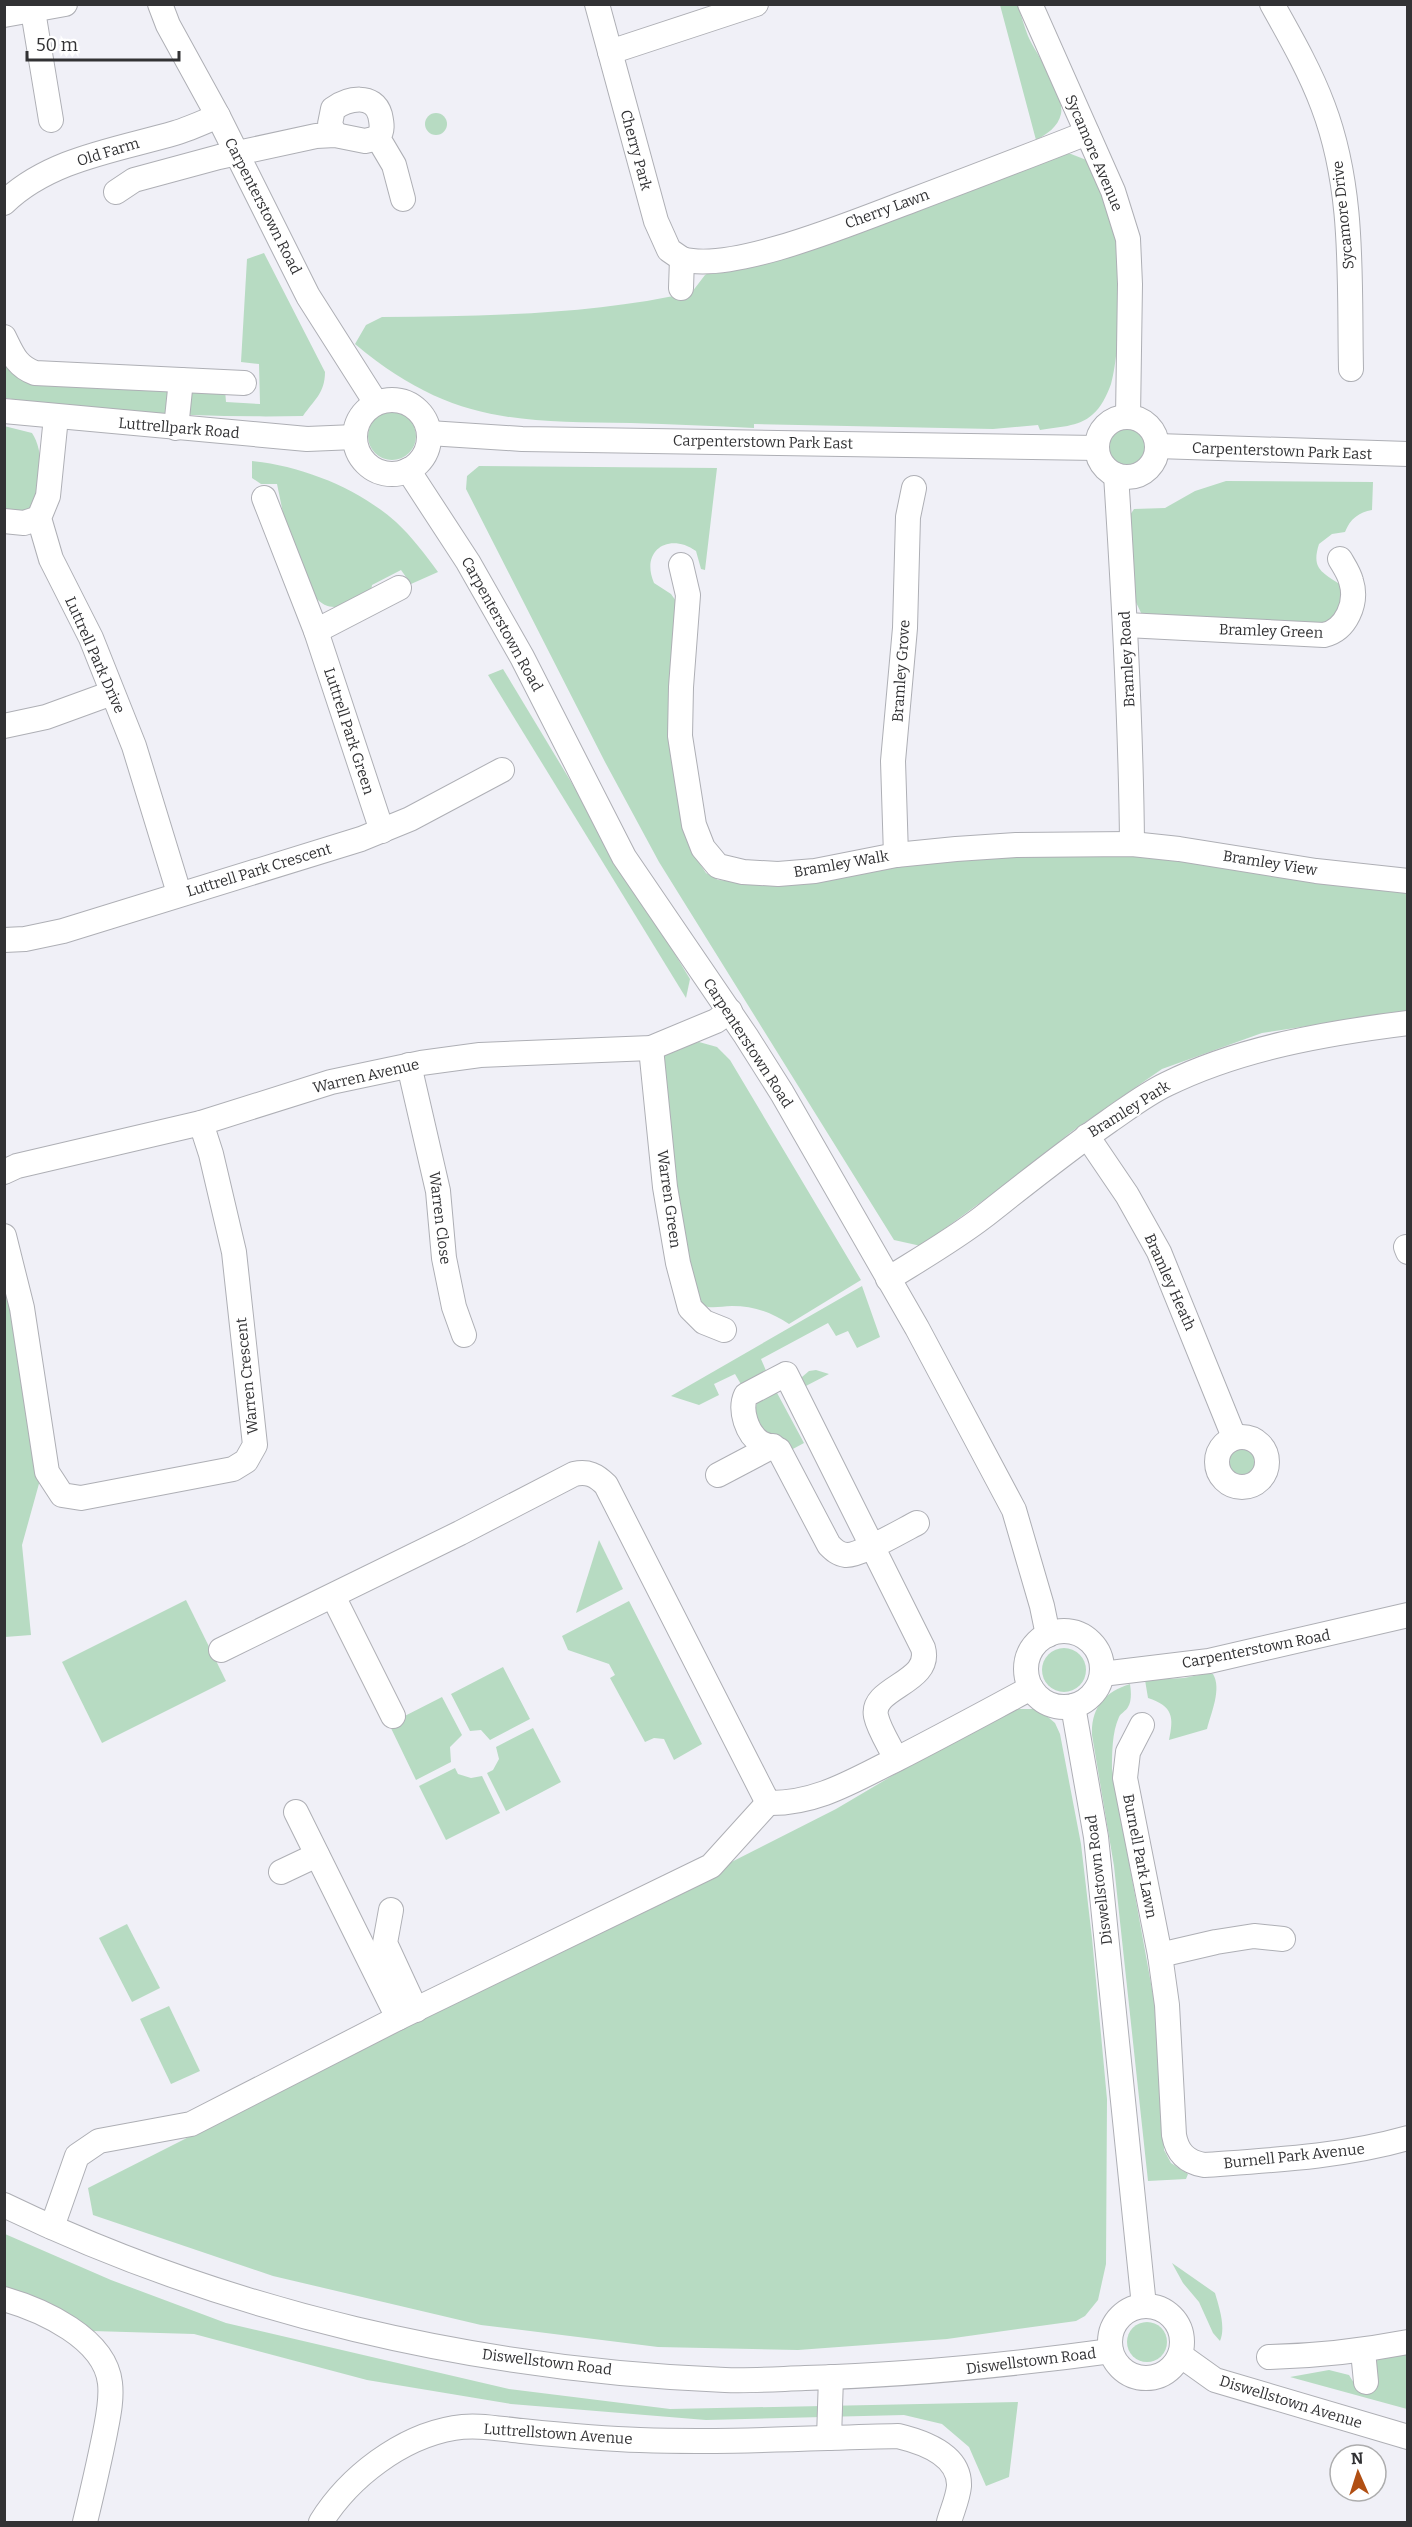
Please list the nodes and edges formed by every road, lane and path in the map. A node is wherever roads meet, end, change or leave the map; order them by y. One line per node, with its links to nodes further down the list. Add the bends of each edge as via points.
1 (65, 4): 7 (street)
2 (160, 4): 10 (street, Carpenterstown Road)
3 (597, 4): 9 (street, Cherry Park)
4 (756, 4): 9 (street)
5 (1030, 4): 12 (street, Sycamore Avenue)
6 (1272, 4): 22 (street, Sycamore Drive, via 1317,91 1342,175 1350,259)
7 (33, 11): 8 (street); 11 (street)
8 (4, 15)
9 (610, 52): 19 (street, Cherry Park, via 656,221 669,250)
10 (218, 116): 15 (street, Carpenterstown Road); 18 (street, Old Farm, via 177,133 99,152 38,178)
11 (51, 120)
12 (1087, 133): 19 (street, Cherry Lawn, via 786,244 717,261); 28 (street, Sycamore Avenue, via 1113,191 1129,244)
13 (335, 135): 14 (street, via 365,141); 14 (street, via 330,124 333,109 349,100 364,100 378,107 382,123); 15 (street)
14 (378, 138): 17 (street, via 394,165)
15 (235, 153): 16 (street, via 134,180); 25 (street, Carpenterstown Road, via 309,296)
16 (116, 192)
17 (403, 199)
18 (4, 203)
19 (682, 259): 20 (street)
20 (681, 288)
21 (4, 337): 23 (street, via 16,362 35,373)
22 (1350, 369)
23 (181, 380): 24 (street); 29 (street)
24 (244, 383)
25 (375, 403): 30 (street, via 399,400 410,404 426,422); 31 (street, via 360,417)
26 (4, 411): 27 (street, Luttrellpark Road)
27 (56, 417): 29 (street, Luttrellpark Road); 39 (street, via 48,496)
28 (1128, 417): 32 (street, via 1145,422 1156,437); 33 (street, via 1109,423 1102,430)
29 (176, 428): 31 (street, Luttrellpark Road, via 308,439)
30 (429, 433): 33 (street, Carpenterstown Park East, via 533,439); 35 (street, via 424,455)
31 (355, 437): 35 (street, via 361,457 376,470)
32 (1157, 446): 34 (street, Carpenterstown Park East); 36 (street, via 1156,456 1144,472 1126,477)
33 (1097, 448): 36 (street, via 1103,464)
34 (1407, 454)
35 (408, 470): 55 (street, Carpenterstown Road, via 468,561 506,628 624,857)
36 (1116, 475): 44 (street, Bramley Road)
37 (914, 488): 51 (street, Bramley Grove, via 908,518 893,761)
38 (264, 498): 45 (street, Luttrell Park Green)
39 (39, 518): 40 (street, via 24,523); 46 (street, Luttrell Park Drive, via 51,559 91,638)
40 (4, 521)
41 (1340, 559): 44 (street, Bramley Green, via 1351,579 1353,598 1344,623 1332,633)
42 (681, 565): 51 (street, Bramley Walk, via 688,595 680,736 694,825 710,858 731,870 776,874 815,871)
43 (399, 588): 45 (street)
44 (1126, 625): 50 (street, Bramley Road)
45 (316, 631): 49 (street, Luttrell Park Green)
46 (112, 693): 47 (street, via 46,717); 53 (street, Luttrell Park Drive, via 140,763)
47 (4, 726)
48 (502, 770): 49 (street, Luttrell Park Crescent)
49 (382, 831): 53 (street, Luttrell Park Crescent)
50 (1132, 844): 51 (street, Bramley Walk, via 1016,845); 52 (street, Bramley View)
51 (896, 855)
52 (1407, 881)
53 (179, 894): 54 (street, Luttrell Park Crescent, via 63,931)
54 (4, 940)
55 (730, 1011): 57 (street, Warren Avenue); 63 (street, Carpenterstown Road, via 782,1093)
56 (1407, 1023): 60 (street, Bramley Park, via 1318,1036 1230,1060 1168,1083)
57 (651, 1048): 58 (street, Warren Avenue, via 484,1055); 64 (street, Warren Green, via 665,1187 678,1263 690,1308 704,1322)
58 (409, 1065): 59 (street, Warren Avenue, via 331,1082); 65 (street, Warren Close, via 438,1191 444,1258)
59 (201, 1123): 61 (street, Warren Avenue); 62 (street, Warren Crescent, via 234,1252 255,1445 246,1461 233,1469 81,1498 62,1495 46,1472 22,1308)
60 (1087, 1136): 63 (street, Bramley Park, via 981,1218); 66 (street, Bramley Heath, via 1159,1252)
61 (4, 1172)
62 (4, 1236)
63 (888, 1279): 73 (street, Carpenterstown Road, via 1009,1500 1020,1526)
64 (724, 1330)
65 (464, 1335)
66 (1234, 1437)
67 (773, 1446): 68 (street); 70 (street, via 780,1450 836,1552 851,1555); 70 (street, via 754,1437 742,1402 746,1395 786,1374)
68 (718, 1475)
69 (917, 1523): 70 (street)
70 (873, 1545): 80 (street, via 925,1655 918,1671 882,1698 876,1708 876,1718)
71 (333, 1596): 74 (street); 78 (street); 81 (street, via 574,1474 598,1477 606,1485)
72 (1407, 1615): 75 (street, Carpenterstown Road, via 1209,1661)
73 (1048, 1635): 75 (street, via 1069,1631 1083,1636 1098,1652); 76 (street, via 1028,1657 1026,1672)
74 (221, 1650)
75 (1102, 1674): 77 (street, via 1095,1692)
76 (1031, 1688): 77 (street, via 1047,1704); 80 (street)
77 (1073, 1707): 94 (street, Diswellstown Road, via 1096,1837)
78 (393, 1716)
79 (1142, 1725): 87 (street, Burnell Park Lawn, via 1128,1752 1125,1778)
80 (896, 1759): 81 (street, via 833,1792 790,1804)
81 (768, 1803): 88 (street, via 711,1866)
82 (296, 1812): 83 (street)
83 (317, 1855): 84 (street); 88 (street)
84 (281, 1872)
85 (392, 1910): 88 (street, via 385,1943)
86 (1283, 1940): 87 (street, via 1254,1936)
87 (1160, 1955): 90 (street, Burnell Park Lawn, via 1167,2005 1174,2135)
88 (407, 2014): 92 (street, via 191,2124 99,2141 77,2156)
89 (1407, 2138): 90 (street, Burnell Park Avenue, via 1323,2156 1235,2163 1204,2165)
90 (1182, 2155)
91 (4, 2205): 92 (street, Diswellstown Road)
92 (52, 2227): 100 (street, Diswellstown Road, via 206,2287 420,2344 658,2375 728,2380)
93 (4, 2300): 104 (street, via 28,2306 82,2338 97,2351 106,2368 111,2403)
94 (1144, 2306): 96 (street, via 1134,2308 1117,2321 1112,2330); 98 (street, via 1165,2311 1173,2318 1182,2337)
95 (1407, 2342): 97 (street)
96 (1111, 2351): 98 (street, via 1124,2370 1144,2378 1166,2372); 100 (street, Diswellstown Road, via 944,2371)
97 (1363, 2351): 99 (street); 101 (street)
98 (1180, 2355): 102 (street, Diswellstown Avenue, via 1215,2380)
99 (1269, 2357)
100 (831, 2377): 103 (street)
101 (1366, 2382)
102 (1407, 2437)
103 (829, 2438): 105 (street, Luttrellstown Avenue, via 639,2440 456,2427 408,2443 375,2465 334,2504); 106 (street, Luttrellstown Avenue, via 898,2436 923,2442 946,2458 957,2472 958,2489)
104 (85, 2523)
105 (321, 2523)
106 (949, 2523)

